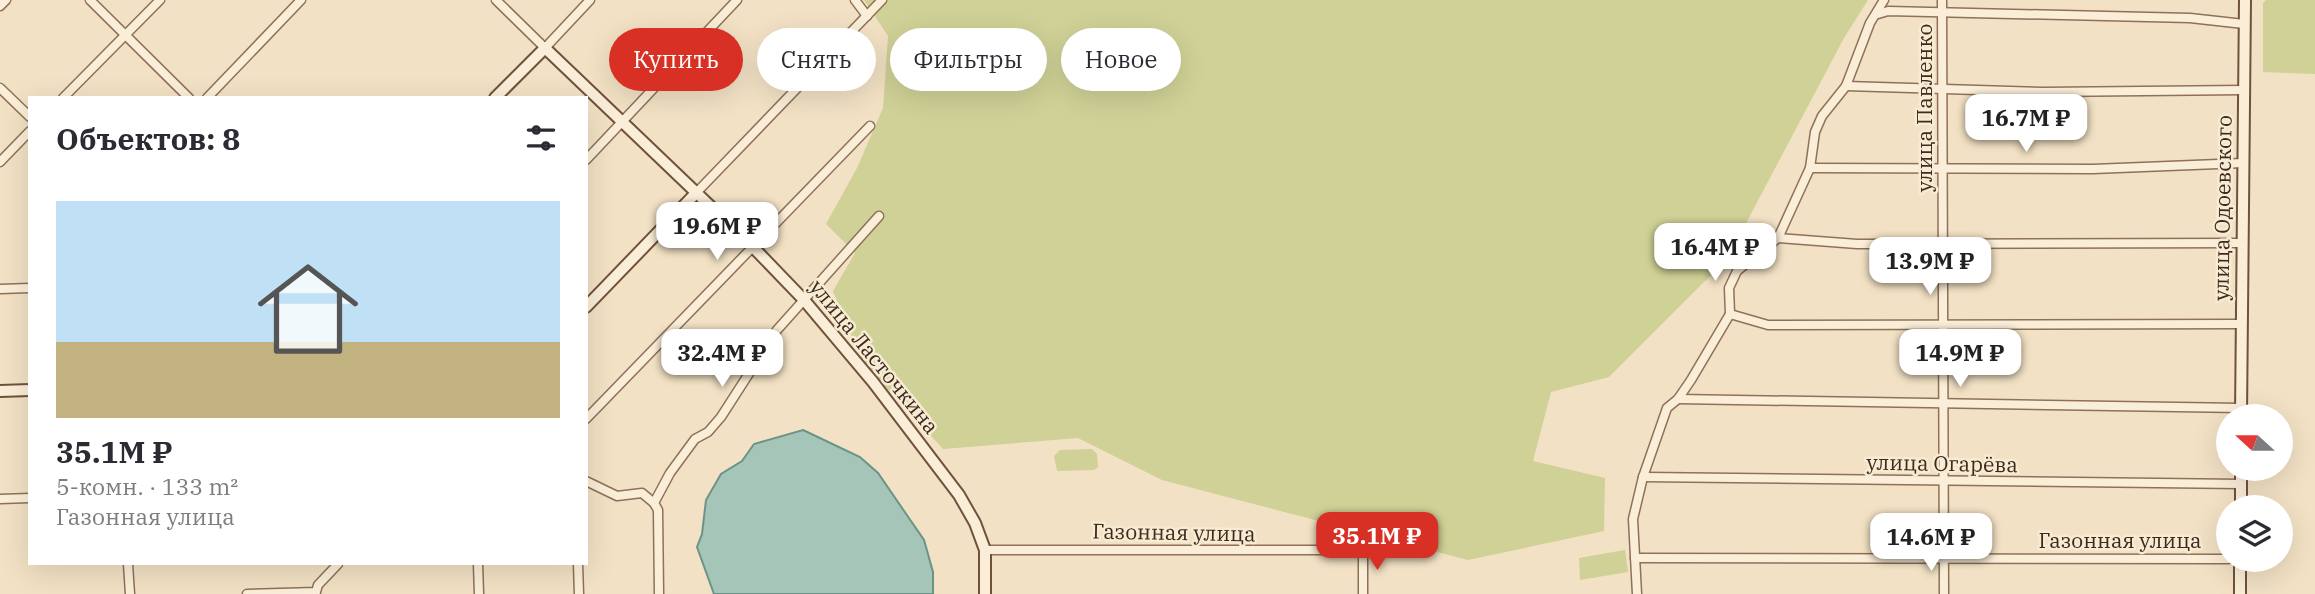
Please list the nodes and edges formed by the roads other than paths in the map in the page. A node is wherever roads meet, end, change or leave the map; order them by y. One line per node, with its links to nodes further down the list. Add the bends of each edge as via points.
1 (6, 0): 13 (street)
2 (90, 0): 18 (street)
3 (160, 0): 18 (street)
4 (301, 0): 26 (street)
5 (496, 0): 19 (street, улица Ласточкина)
6 (590, 0): 19 (street)
7 (737, 0): 29 (street)
8 (855, 0): 16 (street)
9 (883, 0): 16 (street)
10 (1884, 0): 15 (street)
11 (1942, 0): 14 (street, улица Павленко)
12 (2245, 0): 17 (street, улица Одоевского)
13 (0, 6)
14 (1942, 13): 15 (street); 17 (street, via 2190,18); 22 (street, улица Павленко)
15 (1878, 14): 20 (street, via 1870,23)
16 (867, 16): 37 (street)
17 (2245, 24): 23 (street, улица Одоевского)
18 (126, 35): 24 (street); 25 (street)
19 (545, 48): 27 (street); 29 (street, улица Ласточкина)
20 (1846, 86): 22 (street); 35 (street, via 1822,116)
21 (0, 88): 28 (street)
22 (1943, 90): 23 (street); 36 (street, улица Павленко)
23 (2244, 90): 34 (street, улица Одоевского)
24 (64, 96)
25 (187, 96)
26 (209, 96)
27 (497, 96)
28 (28, 115)
29 (623, 122): 32 (street); 37 (street, улица Ласточкина)
30 (870, 126): 42 (street)
31 (28, 133): 33 (street)
32 (588, 158)
33 (0, 162)
34 (2243, 163): 36 (street); 40 (street, улица Одоевского)
35 (1810, 168): 36 (street); 39 (street)
36 (1943, 168): 41 (street, улица Павленко)
37 (697, 192): 42 (street, улица Ласточкина); 46 (street)
38 (879, 216): 45 (street)
39 (1778, 238): 41 (street); 47 (street, via 1737,271 1729,288)
40 (2243, 243): 41 (street); 48 (street, улица Одоевского)
41 (1944, 244): 49 (street, улица Павленко)
42 (752, 246): 45 (street, улица Ласточкина); 56 (street)
43 (28, 288): 44 (street)
44 (0, 289)
45 (804, 299): 64 (street, via 777,330 721,417 695,439); 65 (street, улица Ласточкина, via 959,495)
46 (588, 305)
47 (1730, 314): 49 (street, via 1768,325); 52 (street)
48 (2241, 324): 49 (street); 54 (street, улица Одоевского)
49 (1944, 325): 53 (street, улица Павленко)
50 (28, 390): 51 (street)
51 (0, 391)
52 (1678, 399): 53 (street); 57 (street, via 1667,408)
53 (1944, 404): 55 (street); 58 (street, улица Павленко)
54 (2241, 404)
55 (2216, 411)
56 (588, 417)
57 (1643, 477): 58 (street, улица Огарёва); 66 (street, via 1632,534)
58 (1944, 481): 60 (street, улица Огарёва); 67 (street, улица Павленко)
59 (588, 482): 64 (street, via 617,496 642,493)
60 (2241, 484): 61 (street)
61 (2241, 495)
62 (28, 498): 63 (street)
63 (0, 499)
64 (654, 503): 79 (street, via 658,510)
65 (985, 550): 80 (street, улица Ласточкина); 81 (street, Газонная улица, via 1363,550)
66 (1635, 558): 67 (street, Газонная улица); 82 (street)
67 (1944, 558): 68 (street, Газонная улица); 83 (street, улица Павленко)
68 (2216, 559)
69 (128, 565): 75 (street)
70 (337, 565): 74 (street)
71 (478, 565): 77 (street)
72 (578, 565): 78 (street)
73 (2240, 572): 84 (street)
74 (316, 593): 76 (street)
75 (130, 594)
76 (247, 594)
77 (479, 594)
78 (579, 594)
79 (659, 594)
80 (985, 594)
81 (1363, 594)
82 (1637, 594)
83 (1944, 594)
84 (2240, 594)

